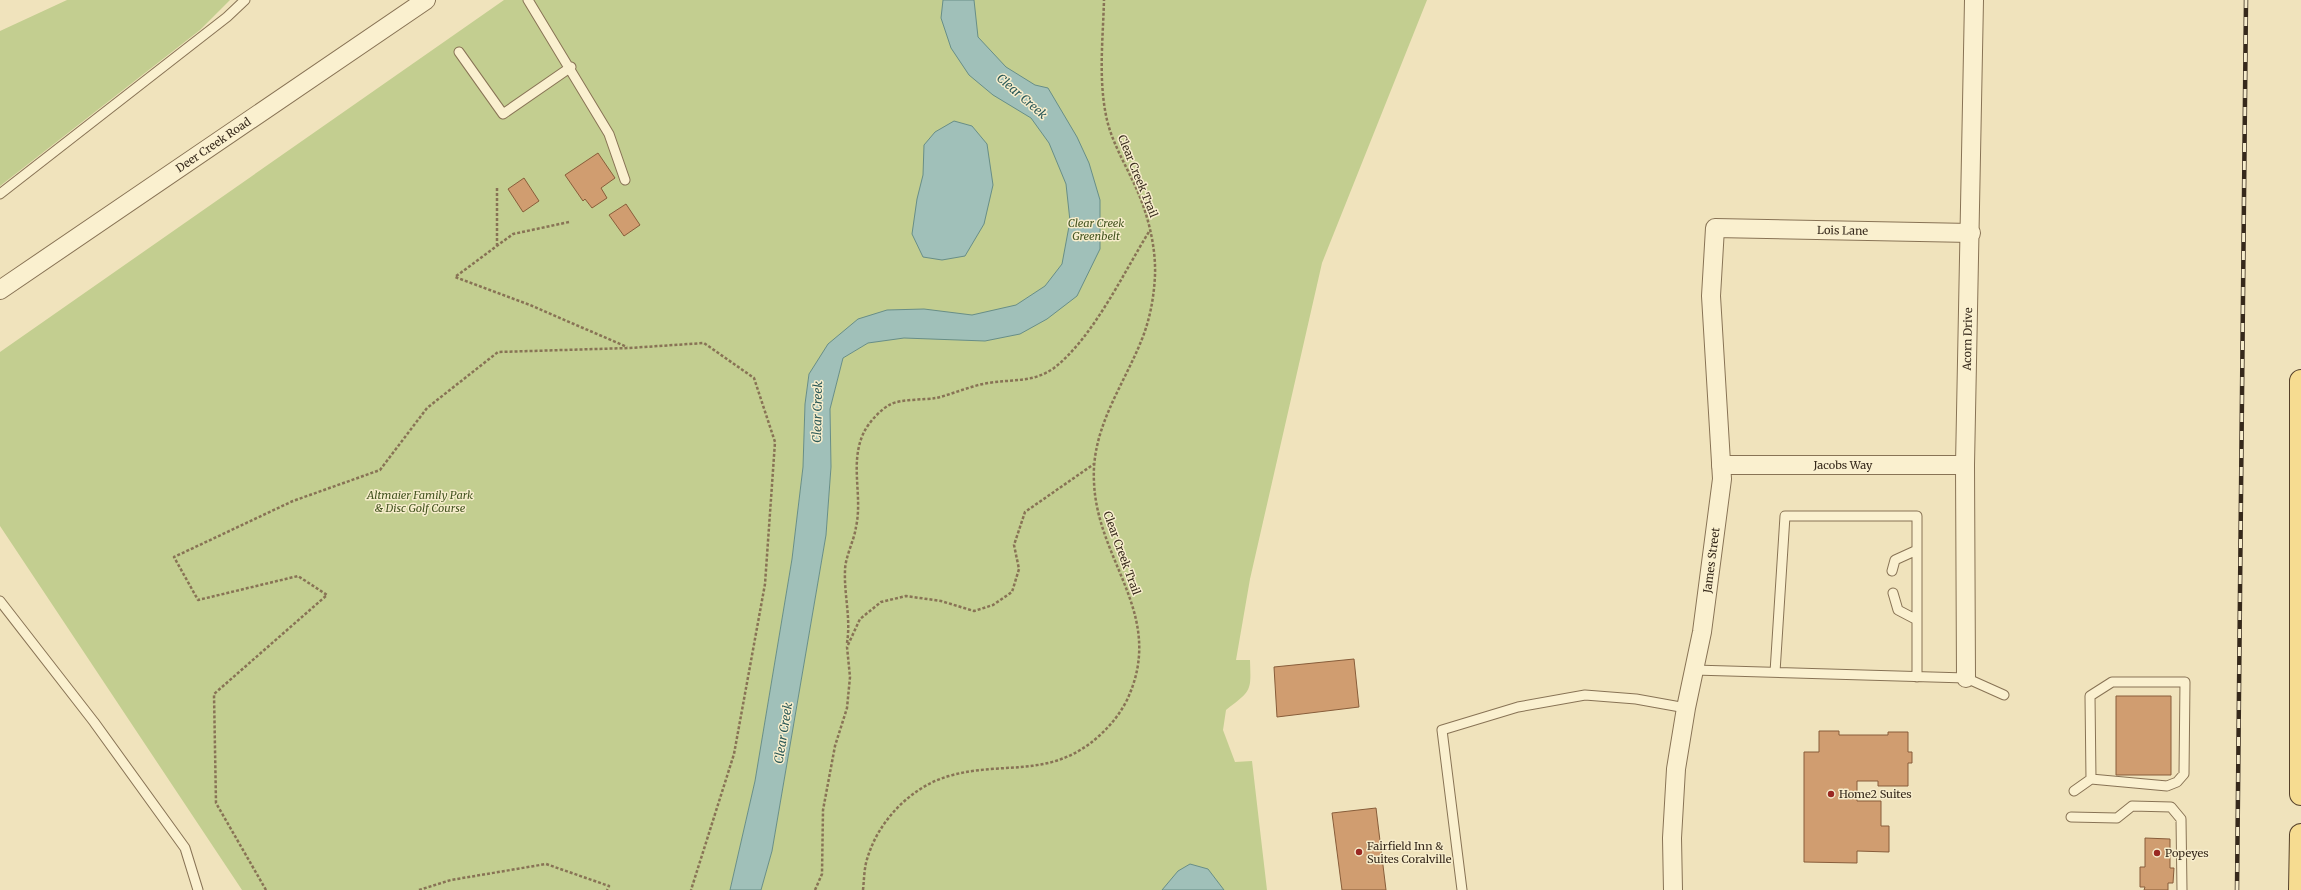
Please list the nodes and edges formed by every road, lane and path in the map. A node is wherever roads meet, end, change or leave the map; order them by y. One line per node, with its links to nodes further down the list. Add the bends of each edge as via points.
1 (245, 0): 10 (lane, via 227,17)
2 (426, 0): 16 (street, Deer Creek Road)
3 (528, 0): 7 (lane)
4 (1104, 0): 12 (path, Clear Creek Trail, via 1102,80 1107,119 1116,146 1138,192)
5 (1974, 0): 14 (street, Acorn Drive)
6 (459, 52): 7 (lane, via 503,114)
7 (571, 68): 8 (lane, via 609,134)
8 (625, 180)
9 (497, 186): 15 (path)
10 (0, 194)
11 (569, 222): 15 (path, via 513,234)
12 (1150, 228): 19 (path, Clear Creek Trail, via 1155,273 1150,314 1142,339 1101,426); 27 (path, via 1077,346 1054,368 1035,379 988,383 937,398 892,404 877,414 864,431 858,451 856,473 857,526 844,569 848,602)
13 (1715, 228): 14 (street, Lois Lane); 20 (street, James Street, via 1711,296)
14 (1971, 233): 21 (street, Acorn Drive)
15 (497, 246): 17 (path, via 455,278 530,305)
16 (2, 285)
17 (629, 348): 40 (path, via 498,352 427,408 380,470 293,501 174,557 198,600 298,576 327,595 214,694 216,803); 43 (path, via 704,343 754,378 775,442 765,584 734,754)
18 (2301, 381): 36 (main road)
19 (1094, 464): 27 (path, via 1025,512 1014,545 1019,569 1012,592 992,605 974,611 941,601 906,596 881,602 860,619); 45 (path, Clear Creek Trail, via 1099,518 1135,608 1140,636 1140,657 1125,703 1110,726 1098,737 1086,747 1064,758 1041,765 950,775 920,788 897,808 878,832 867,862)
20 (1721, 465): 21 (street, Jacobs Way); 28 (street, James Street, via 1722,479 1702,632)
21 (1965, 465): 31 (street, Acorn Drive)
22 (1917, 550): 23 (lane, via 1895,560); 26 (lane); 29 (lane, via 1917,516 1785,516)
23 (1892, 571)
24 (1893, 593): 26 (lane, via 1898,610)
25 (0, 601): 39 (lane, via 94,722 185,848)
26 (1918, 620): 30 (lane)
27 (847, 647): 44 (path, via 850,677 847,708 835,746 823,810 822,874)
28 (1694, 670): 29 (lane); 33 (street, James Street)
29 (1775, 672): 30 (lane)
30 (1917, 677): 31 (lane)
31 (1966, 678): 32 (lane)
32 (2004, 695)
33 (1686, 708): 46 (lane, via 1636,699 1585,695 1518,708 1442,730); 47 (street, James Street, via 1676,769 1672,838)
34 (2091, 779): 34 (lane, via 2090,696 2112,682 2185,682 2184,774 2177,782 2167,786); 35 (lane)
35 (2074, 791)
36 (2301, 794)
37 (2072, 817): 48 (lane, via 2117,818 2132,806 2171,807 2181,819)
38 (2301, 835): 49 (main road)
39 (198, 890)
40 (266, 890)
41 (419, 890): 42 (path, via 451,880 546,864 609,886)
42 (607, 890)
43 (691, 890)
44 (815, 890)
45 (863, 890)
46 (1462, 890)
47 (1673, 890)
48 (2182, 890)
49 (2300, 890)

